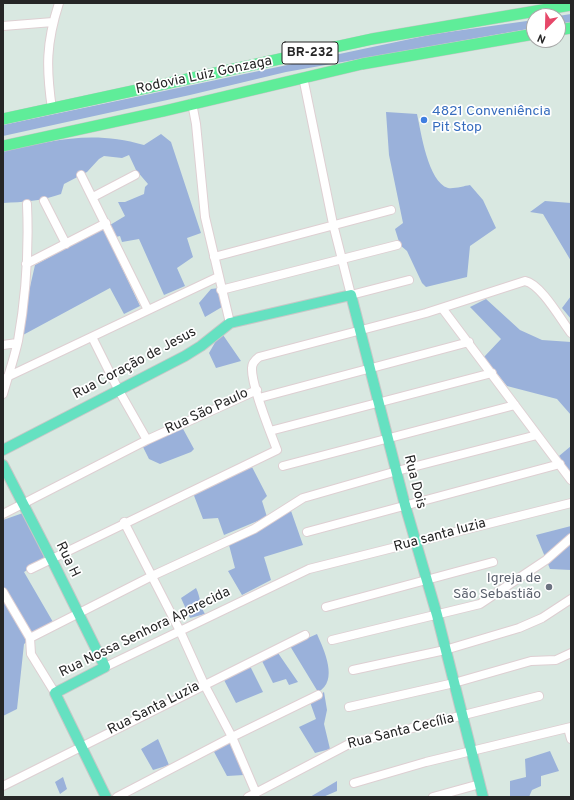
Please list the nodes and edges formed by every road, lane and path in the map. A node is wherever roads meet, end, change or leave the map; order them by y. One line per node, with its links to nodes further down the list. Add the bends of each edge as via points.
1 (59, 3): 3 (street)
2 (571, 5): 8 (highway, Rodovia Luiz Gonzaga / BR-232, via 372,39)
3 (53, 22): 4 (street); 8 (street, via 47,52 47,78)
4 (3, 26)
5 (526, 35): 6 (highway, Rodovia Luiz Gonzaga / BR-232)
6 (303, 77): 7 (highway, Rodovia Luiz Gonzaga / BR-232); 18 (street, Rua Dois)
7 (192, 103): 10 (highway, Rodovia Luiz Gonzaga / BR-232); 21 (street, via 205,217)
8 (52, 109): 9 (highway, Rodovia Luiz Gonzaga / BR-232)
9 (3, 119)
10 (3, 146)
11 (135, 174): 13 (street)
12 (81, 175): 13 (street)
13 (93, 197): 17 (street)
14 (44, 201): 19 (street)
15 (27, 204): 23 (street)
16 (391, 210): 18 (street)
17 (106, 223): 19 (street); 29 (street)
18 (333, 224): 21 (street); 22 (street, Rua Dois)
19 (66, 244): 23 (street)
20 (397, 245): 22 (street)
21 (214, 257): 24 (street)
22 (341, 260): 26 (street); 27 (street, Rua Dois)
23 (26, 264): 35 (street)
24 (218, 277): 26 (street); 29 (street)
25 (409, 280): 27 (street)
26 (221, 290): 30 (street)
27 (351, 295): 30 (main road, Rua Coração de Jesus); 31 (main road, Rua Dois)
28 (442, 308): 31 (street, Rua São Paulo); 32 (street, Rua São Paulo, via 521,282 529,282 540,291); 34 (street)
29 (148, 310): 33 (street)
30 (230, 323): 40 (main road, Rua Coração de Jesus, via 195,349)
31 (361, 331): 37 (main road, Rua Dois); 42 (street, Rua São Paulo, via 259,358 253,363 252,368)
32 (571, 333)
33 (92, 337): 39 (street); 40 (street)
34 (469, 342): 37 (street, Rua São Paulo); 38 (street)
35 (17, 343): 36 (street); 39 (street)
36 (3, 345)
37 (371, 368): 42 (street, Rua São Paulo); 43 (main road, Rua Dois)
38 (492, 373): 43 (street); 44 (street)
39 (7, 377): 41 (street)
40 (118, 389): 48 (street); 49 (main road, Rua Coração de Jesus)
41 (3, 394)
42 (258, 394): 45 (street); 48 (street, Rua São Paulo)
43 (380, 402): 45 (street); 47 (main road, Rua Dois)
44 (515, 405): 46 (street); 47 (street)
45 (270, 431): 59 (street, via 277,450)
46 (537, 435): 50 (street); 53 (street)
47 (389, 439): 52 (street); 53 (main road, Rua Dois)
48 (147, 440): 56 (street, Rua São Paulo)
49 (3, 450)
50 (560, 464): 54 (street); 57 (street)
51 (3, 465): 56 (main road, Rua H)
52 (283, 466)
53 (397, 471): 57 (main road, Rua Dois); 67 (street, via 297,501 254,529)
54 (571, 480)
55 (571, 503): 62 (street, Rua santa luzia)
56 (24, 504): 58 (street, Rua São Paulo); 63 (main road, Rua H)
57 (405, 505): 60 (street); 62 (main road, Rua Dois)
58 (3, 514)
59 (124, 522): 63 (street); 67 (street)
60 (307, 532)
61 (571, 538): 73 (street, via 546,560 480,604)
62 (416, 543): 66 (street, Rua santa luzia); 68 (main road, Rua Dois)
63 (52, 560): 65 (street); 72 (main road, Rua H)
64 (493, 562): 68 (street)
65 (31, 569)
66 (309, 569): 74 (street, Rua Nossa Senhora Aparecida)
67 (152, 576): 72 (street); 74 (street)
68 (427, 580): 71 (street); 73 (main road, Rua Dois)
69 (3, 592): 76 (street, via 13,605)
70 (571, 599): 78 (street, via 542,618 519,628)
71 (326, 607)
72 (78, 614): 76 (street); 80 (main road, Rua H)
73 (437, 615): 77 (street); 78 (main road, Rua Dois)
74 (180, 631): 80 (street, Rua Nossa Senhora Aparecida); 83 (street)
75 (305, 635): 83 (street, Rua Santa Luzia)
76 (30, 638): 84 (street, via 31,654)
77 (332, 640)
78 (446, 650): 81 (street); 82 (main road, Rua Dois)
79 (571, 653): 82 (street, via 556,660 531,662)
80 (105, 667): 84 (main road, Rua Nossa Senhora Aparecida)
81 (354, 670)
82 (454, 683): 87 (street); 88 (main road, Rua Dois)
83 (204, 684): 90 (street); 92 (street, Rua Santa Luzia)
84 (55, 694): 92 (main road, Rua Nossa Senhora Aparecida)
85 (318, 695): 90 (street)
86 (539, 696): 88 (street, Rua Santa Cecília)
87 (349, 707)
88 (462, 717): 93 (main road, Rua Dois); 97 (street, Rua Santa Cecília, via 349,744)
89 (569, 728): 91 (street); 93 (street)
90 (232, 737): 97 (street); 99 (street)
91 (571, 739)
92 (81, 747): 96 (street, Rua Santa Luzia); 98 (main road, Rua Nossa Senhora Aparecida)
93 (471, 751): 94 (street); 95 (main road, Rua Dois)
94 (354, 783)
95 (480, 784): 101 (street); 102 (main road, Rua Dois)
96 (3, 786)
97 (256, 793): 100 (street, Rua Santa Cecília)
98 (106, 797)
99 (117, 797)
100 (248, 797)
101 (433, 797)
102 (483, 797)

